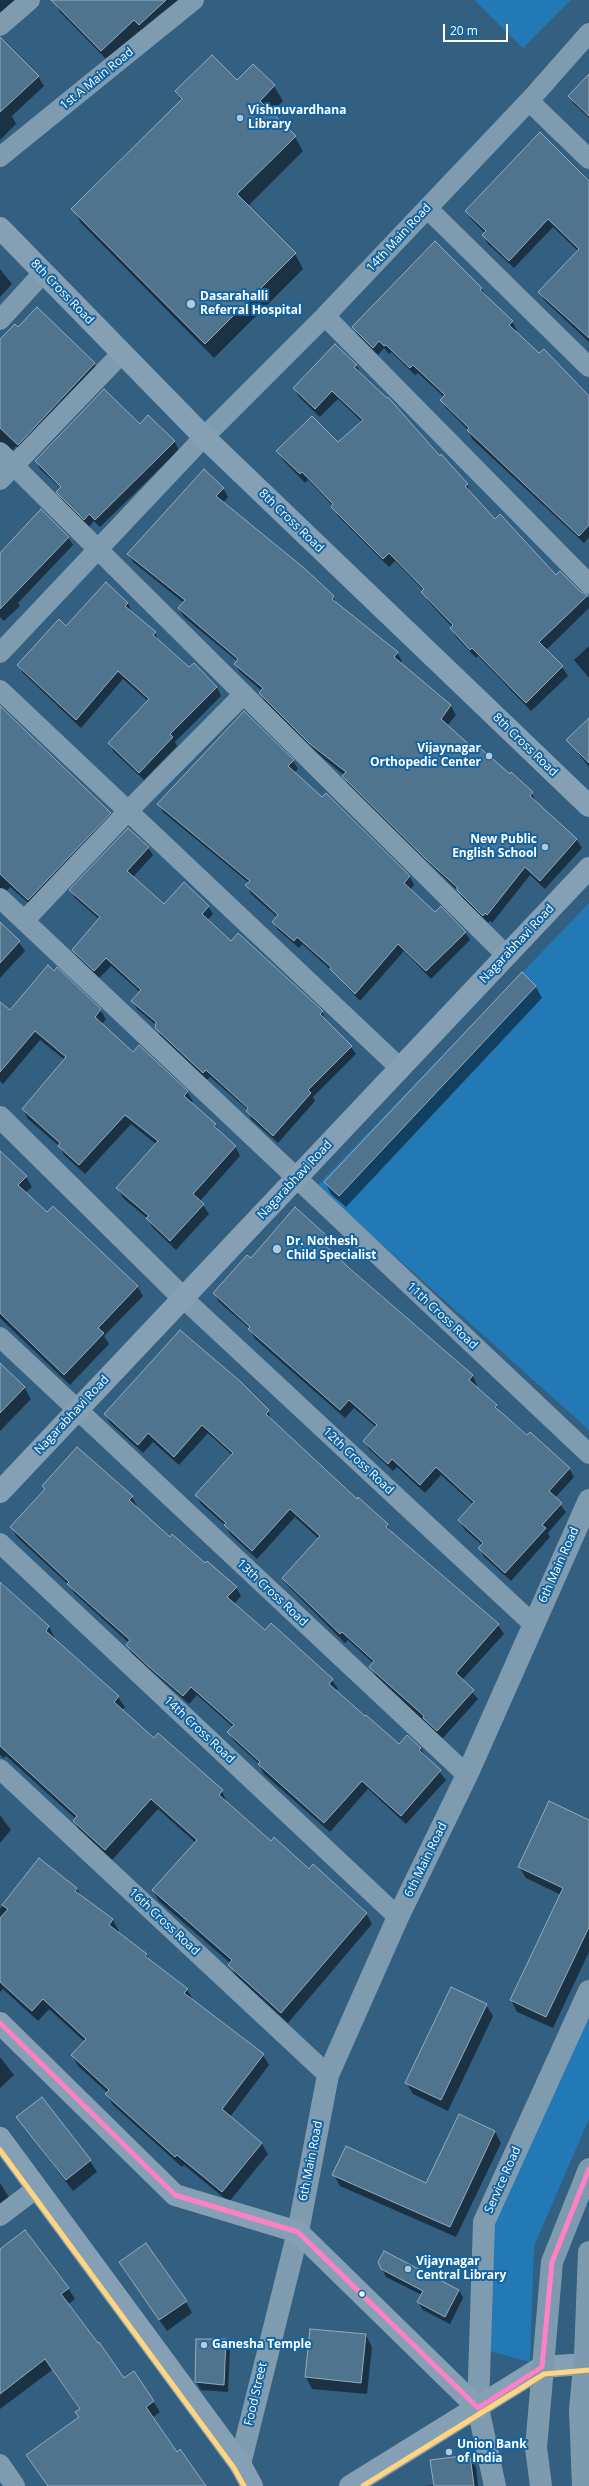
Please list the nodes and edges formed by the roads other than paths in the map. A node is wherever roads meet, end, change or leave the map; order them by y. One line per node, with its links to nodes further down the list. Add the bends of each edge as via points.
1 (30, 0): 3 (street)
2 (194, 0): 6 (street, 1st A Main Road)
3 (0, 26)
4 (589, 33): 5 (street, 14th Main Road)
5 (529, 101): 7 (street); 8 (street, 14th Main Road)
6 (0, 158)
7 (589, 159)
8 (426, 208): 11 (street, 14th Main Road); 14 (street)
9 (0, 228): 10 (main road, 8th Cross Road)
10 (43, 273): 12 (street); 13 (main road, 8th Cross Road)
11 (325, 316): 15 (street, 14th Main Road); 19 (street)
12 (0, 320)
13 (122, 353): 15 (main road, 8th Cross Road); 16 (street)
14 (589, 367)
15 (204, 437): 18 (street, 14th Main Road); 23 (main road, 8th Cross Road)
16 (7, 459): 17 (street); 18 (street)
17 (0, 480)
18 (98, 550): 20 (street, 14th Main Road); 22 (street)
19 (589, 584)
20 (0, 653)
21 (0, 690): 24 (street)
22 (244, 694): 24 (street); 28 (street)
23 (589, 806)
24 (128, 811): 27 (street); 29 (street)
25 (589, 868): 28 (main road, Nagarabhavi Road)
26 (0, 898): 27 (street, 11th Cross Road)
27 (24, 921): 31 (street, 11th Cross Road)
28 (506, 955): 29 (main road, Nagarabhavi Road)
29 (400, 1068): 31 (main road, Nagarabhavi Road)
30 (0, 1117): 32 (street)
31 (296, 1179): 32 (main road, Nagarabhavi Road); 35 (street, 11th Cross Road)
32 (183, 1298): 34 (main road, Nagarabhavi Road); 39 (street, 12th Cross Road)
33 (0, 1337): 34 (street, 13th Cross Road)
34 (77, 1410): 36 (main road, Nagarabhavi Road); 41 (street, 13th Cross Road)
35 (589, 1454)
36 (0, 1492)
37 (589, 1500): 39 (street, 6th Main Road)
38 (0, 1543): 42 (street, 14th Cross Road)
39 (533, 1624): 41 (street, 6th Main Road)
40 (0, 1769): 45 (street, 16th Cross Road)
41 (467, 1775): 42 (street, 6th Main Road)
42 (398, 1917): 45 (street, 6th Main Road)
43 (589, 1991): 54 (street, Service Road, via 484,2222)
44 (0, 2023): 50 (main road, via 175,2195)
45 (328, 2075): 50 (street, 6th Main Road)
46 (0, 2138): 48 (main road)
47 (589, 2169): 53 (main road, via 552,2262)
48 (37, 2188): 49 (street); 56 (main road)
49 (0, 2216)
50 (298, 2232): 54 (main road); 56 (street, Food Street)
51 (589, 2252): 52 (main road)
52 (585, 2364): 53 (main road); 57 (main road, via 580,2410)
53 (542, 2367): 54 (main road); 62 (main road, via 536,2448)
54 (478, 2408): 60 (main road); 61 (street, Service Road)
55 (0, 2464): 58 (street)
56 (240, 2464): 59 (main road)
57 (585, 2484)
58 (15, 2486)
59 (252, 2486)
60 (350, 2486)
61 (495, 2486)
62 (541, 2486)

